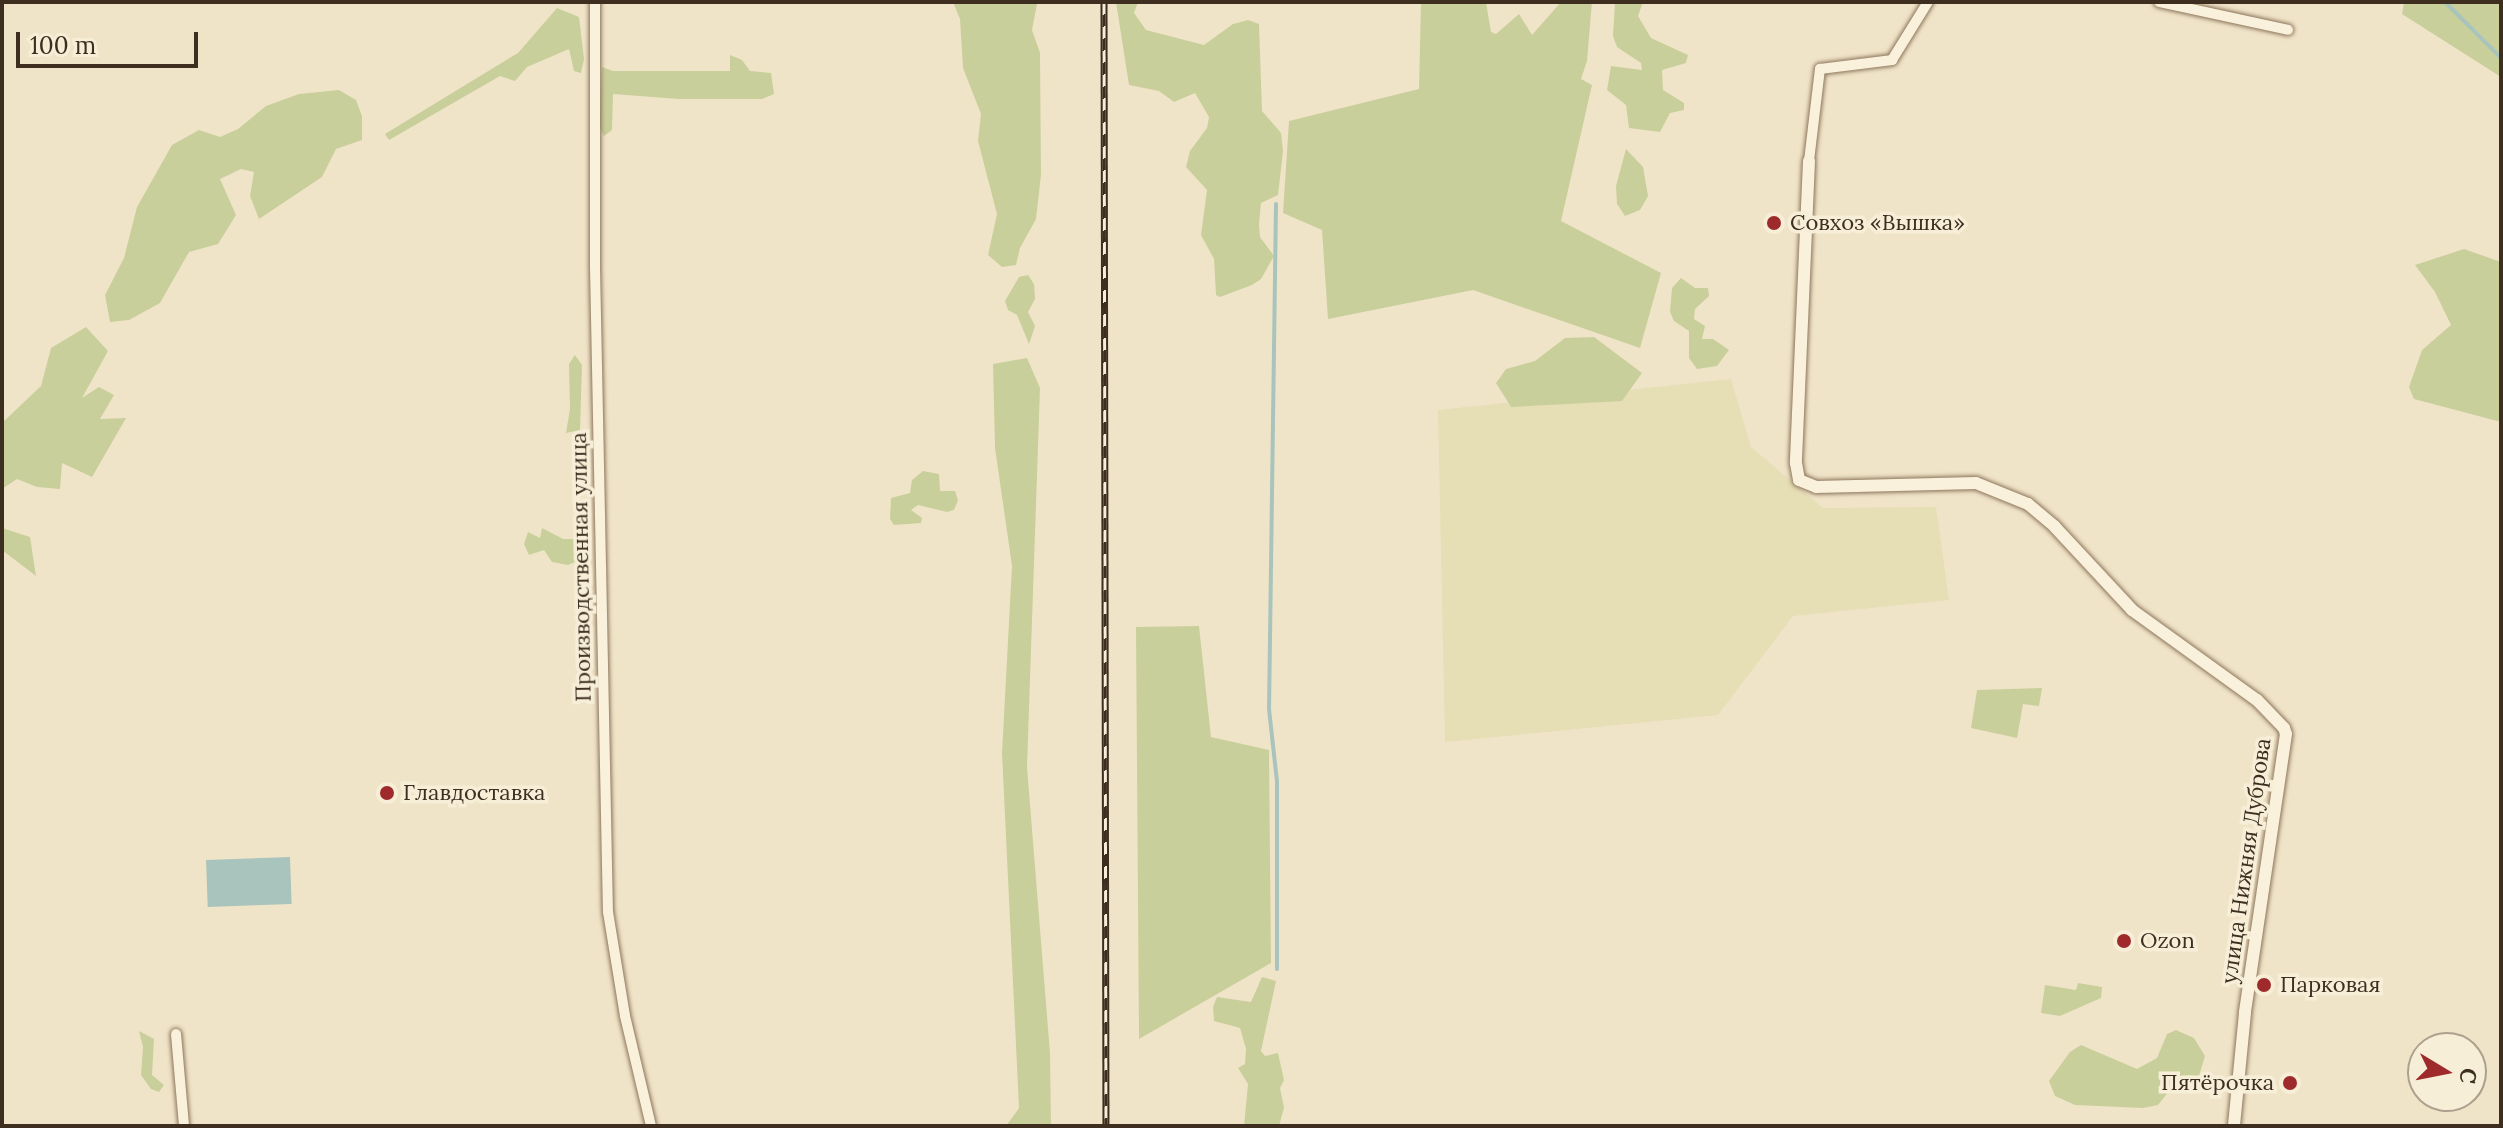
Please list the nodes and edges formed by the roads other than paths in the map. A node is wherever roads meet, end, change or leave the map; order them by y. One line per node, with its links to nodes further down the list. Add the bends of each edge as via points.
1 (595, 2): 8 (street, Производственная улица, via 608,912)
2 (1928, 2): 5 (street, via 1892,60 1820,69)
3 (2159, 2): 4 (street)
4 (2288, 30)
5 (1809, 161): 9 (street, улица Нижняя Дуброва, via 1799,480 1816,487 1976,483 2028,504 2132,610 2257,700 2284,728)
6 (176, 1034): 7 (street)
7 (184, 1126)
8 (651, 1126)
9 (2234, 1126)

